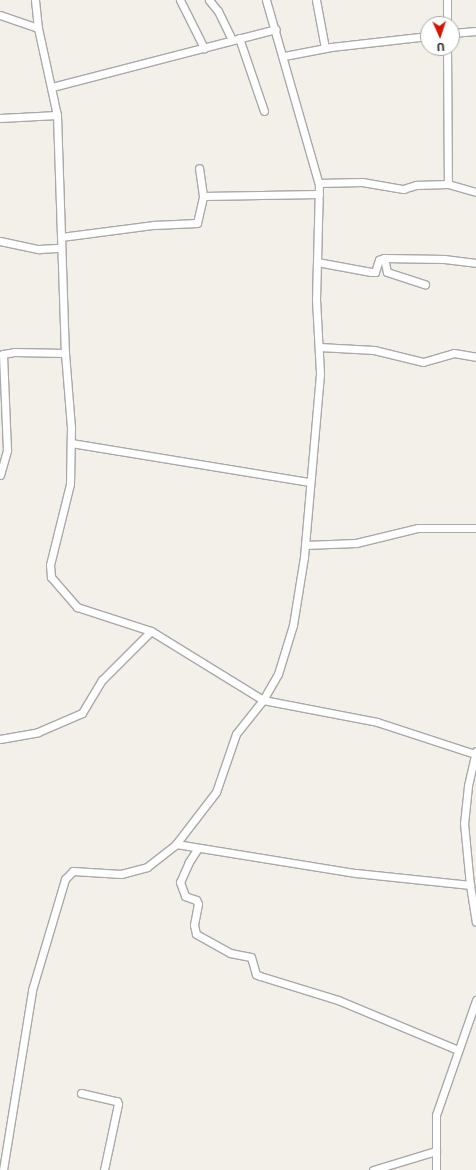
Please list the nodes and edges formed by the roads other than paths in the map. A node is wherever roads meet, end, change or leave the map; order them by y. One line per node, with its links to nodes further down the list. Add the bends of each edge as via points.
1 (35, 0): 9 (street)
2 (180, 0): 15 (street)
3 (208, 0): 14 (street, via 218,10)
4 (266, 0): 10 (street)
5 (316, 0): 16 (street)
6 (447, 0): 8 (street)
7 (0, 14): 9 (street)
8 (447, 16)
9 (38, 28): 19 (street)
10 (276, 29): 14 (street); 17 (street)
11 (476, 31): 12 (street)
12 (460, 32)
13 (420, 37): 16 (street)
14 (236, 39): 15 (street); 20 (street)
15 (204, 48): 19 (street)
16 (325, 48): 17 (street)
17 (284, 56): 24 (street)
18 (447, 56): 25 (street)
19 (52, 87): 21 (street)
20 (264, 111)
21 (57, 115): 22 (street); 29 (street)
22 (0, 118)
23 (200, 168): 28 (street)
24 (319, 183): 25 (street, via 357,181 403,189 416,185); 27 (street)
25 (448, 184): 26 (street)
26 (476, 192)
27 (319, 194): 28 (street); 33 (street)
28 (203, 196): 29 (street, via 199,220 193,225 154,225)
29 (61, 237): 31 (street)
30 (0, 241): 31 (street, via 39,249)
31 (61, 248): 37 (street)
32 (384, 258): 33 (street, via 379,260 373,272); 34 (street, via 444,259); 35 (street, via 387,272)
33 (317, 262): 36 (street)
34 (476, 263)
35 (425, 284)
36 (319, 347): 38 (street, via 374,350 423,362 454,353); 41 (street, via 320,374)
37 (65, 353): 39 (street); 40 (street, via 11,352 3,356 7,446)
38 (476, 357)
39 (71, 443): 41 (street); 44 (street, via 70,484 50,564 51,577 77,607)
40 (0, 476)
41 (310, 482): 43 (street)
42 (476, 528): 43 (street, via 418,528 356,543)
43 (305, 545): 45 (street, via 293,626 278,674)
44 (151, 631): 45 (street); 46 (street, via 102,680 82,713 38,732)
45 (263, 700): 47 (street, via 377,722); 48 (street, via 236,734 216,792)
46 (0, 739)
47 (475, 756): 50 (street, via 466,796 464,823)
48 (176, 844): 49 (street); 56 (street, via 147,867 121,874 73,871 65,879 32,990)
49 (198, 848): 50 (street, via 356,873); 53 (street, via 180,882 185,896 196,900 198,904 194,925 196,934 230,953 251,957 256,974 260,976 338,1000)
50 (470, 884): 51 (street)
51 (476, 922)
52 (476, 1000): 53 (street)
53 (458, 1050): 55 (street, via 436,1115)
54 (81, 1093): 57 (street, via 118,1104)
55 (436, 1151): 58 (street); 59 (street)
56 (3, 1170)
57 (104, 1170)
58 (373, 1170)
59 (436, 1170)

